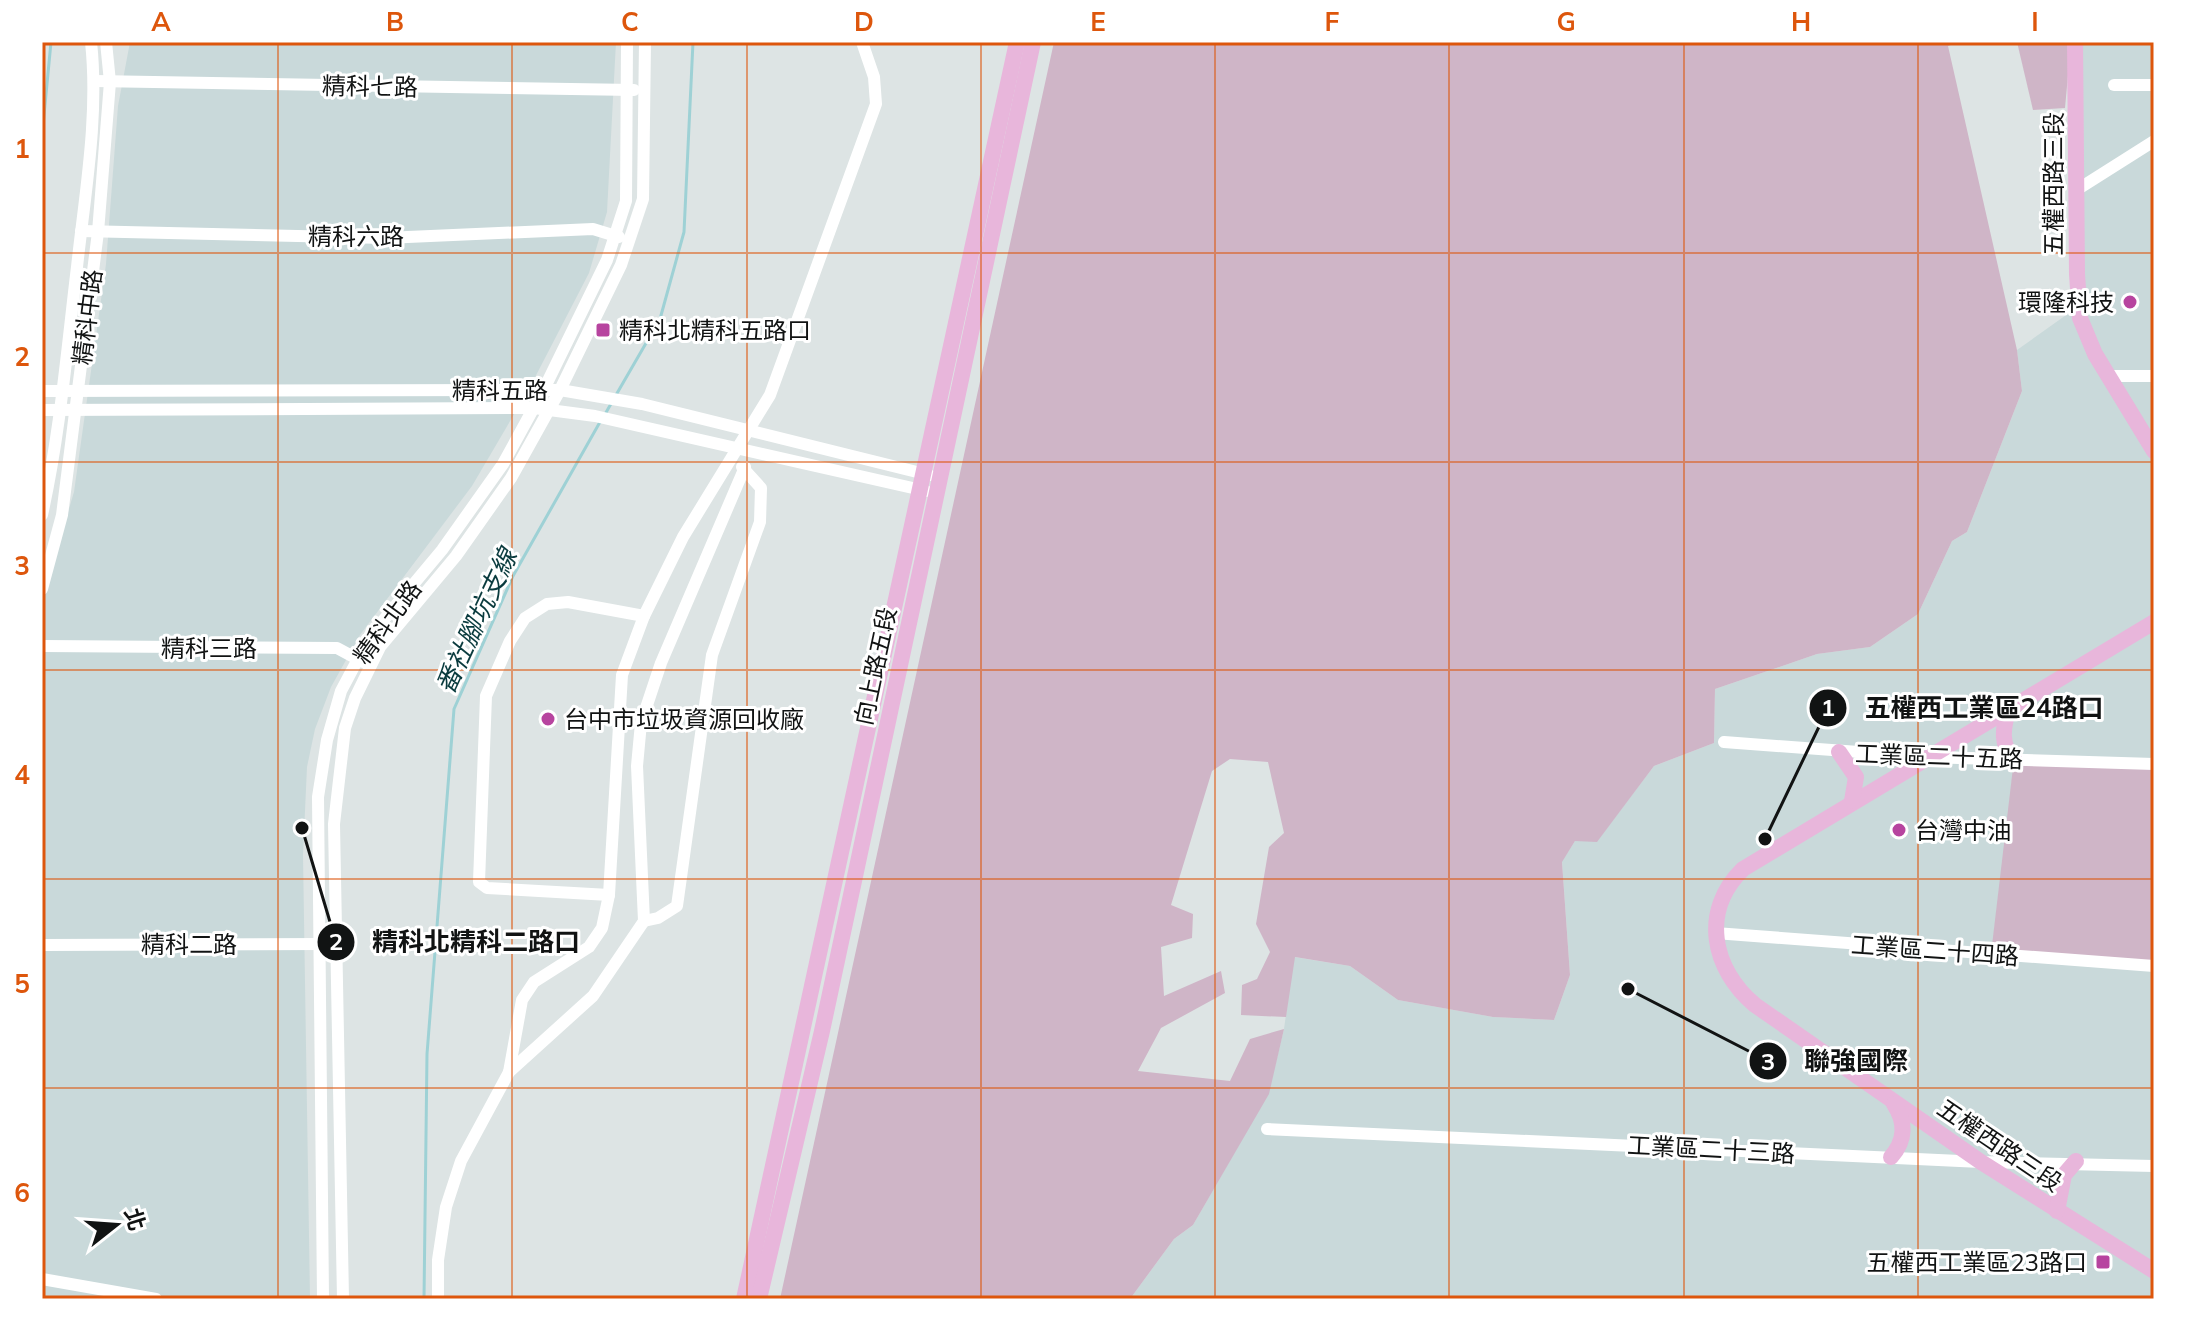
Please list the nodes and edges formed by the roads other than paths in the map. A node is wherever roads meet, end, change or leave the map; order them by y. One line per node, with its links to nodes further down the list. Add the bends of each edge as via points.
1 (91, 42): 9 (street, 精科中路)
2 (106, 42): 10 (street, 精科中路)
3 (627, 42): 13 (street, 精科北路)
4 (645, 42): 14 (street, 精科北路)
5 (862, 42): 34 (street, via 876,104 770,395)
6 (1017, 42): 36 (main road, 向上路五段)
7 (1033, 42): 36 (main road, 向上路五段)
8 (2075, 42): 16 (main road, 五權西路三段)
9 (95, 81): 10 (street, 精科七路); 17 (street, 精科中路)
10 (110, 82): 13 (street, 精科七路); 18 (street, 精科中路)
11 (2114, 85): 12 (street)
12 (2154, 85)
13 (627, 89): 14 (street, 精科七路); 19 (street, 精科北路, via 626,201)
14 (645, 90): 20 (street, 精科北路, via 643,199)
15 (2154, 141): 16 (street)
16 (2075, 191): 21 (main road, 五權西路三段, via 2080,318)
17 (81, 231): 18 (street, 精科六路); 26 (street, 精科中路)
18 (98, 232): 19 (street, 精科六路, via 385,238 593,229); 27 (street, 精科中路)
19 (613, 236): 20 (street, 精科六路); 23 (street, 精科北路, via 607,260)
20 (630, 238): 24 (street, 精科北路)
21 (2107, 376): 22 (street); 33 (main road, 五權西路三段)
22 (2154, 376)
23 (544, 389): 24 (street, 精科五路); 27 (street, 精科五路); 28 (street, 精科北路)
24 (560, 390): 31 (street, 精科北路); 36 (street, 精科五路, via 773,436)
25 (42, 391): 26 (street, 精科五路)
26 (62, 391): 27 (street, 精科五路); 30 (street, 精科中路)
27 (78, 391): 32 (street, 精科中路)
28 (534, 408): 31 (street, 精科五路); 32 (street, 精科五路); 42 (street, 精科北路, via 486,490 380,623)
29 (42, 410): 30 (street, 精科五路)
30 (58, 410): 32 (street, 精科五路); 37 (street, 精科中路)
31 (550, 410): 36 (street, 精科五路); 43 (street, 精科北路, via 481,524 380,647)
32 (75, 411): 38 (street, 精科中路, via 62,515)
33 (2154, 451)
34 (727, 465): 35 (street); 39 (street)
35 (745, 467): 52 (street, via 661,663 641,723 637,766); 52 (street, via 761,488 760,522 712,655 677,906)
36 (935, 486): 72 (main road, 向上路五段); 73 (main road, 向上路五段, via 822,1031)
37 (42, 515)
38 (42, 589)
39 (644, 616): 51 (street, via 622,675); 51 (street, via 568,602 539,608 510,641 486,696 479,882 487,888)
40 (2154, 622): 44 (main road, 五權西路三段)
41 (42, 646): 42 (street, 精科三路, via 337,648)
42 (358, 659): 43 (street, 精科三路); 54 (street, 精科北路, via 341,691 321,771)
43 (371, 667): 56 (street, 精科北路, via 355,698 338,764)
44 (2008, 711): 47 (main road, 五權西路三段); 48 (main road, via 2003,736)
45 (1724, 742): 46 (street, 工業區二十五路)
46 (1839, 752): 47 (street, 工業區二十五路); 50 (main road, via 1853,769)
47 (1926, 757): 48 (street, 工業區二十五路); 50 (main road, 五權西路三段)
48 (2014, 759): 49 (street, 工業區二十五路)
49 (2154, 764)
50 (1852, 801): 53 (main road, 五權西路三段, via 1743,869 1722,898)
51 (609, 895): 58 (street, via 602,928 589,947 534,982 522,1000)
52 (644, 921): 58 (street, via 593,996)
53 (1715, 933): 57 (street, 工業區二十四路); 59 (main road, 五權西路三段, via 1722,967 1736,989)
54 (320, 944): 55 (street, 精科二路); 56 (street, 精科二路); 69 (street, 精科北路)
55 (42, 945)
56 (335, 945): 70 (street, 精科北路)
57 (2154, 966)
58 (509, 1072): 71 (street, via 461,1161 446,1207)
59 (1893, 1102): 61 (main road, via 1903,1125); 63 (main road, 五權西路三段)
60 (1267, 1129): 61 (street, 工業區二十三路)
61 (1891, 1157): 63 (street, 工業區二十三路)
62 (2076, 1161): 63 (street, 工業區二十三路); 64 (street, 工業區二十三路); 65 (main road, via 2064,1175)
63 (1981, 1162): 65 (main road, 五權西路三段)
64 (2154, 1166)
65 (2057, 1211): 66 (main road, 五權西路三段)
66 (2154, 1271)
67 (42, 1279): 68 (street)
68 (156, 1299)
69 (323, 1299)
70 (343, 1299)
71 (438, 1299)
72 (744, 1299)
73 (759, 1299)

